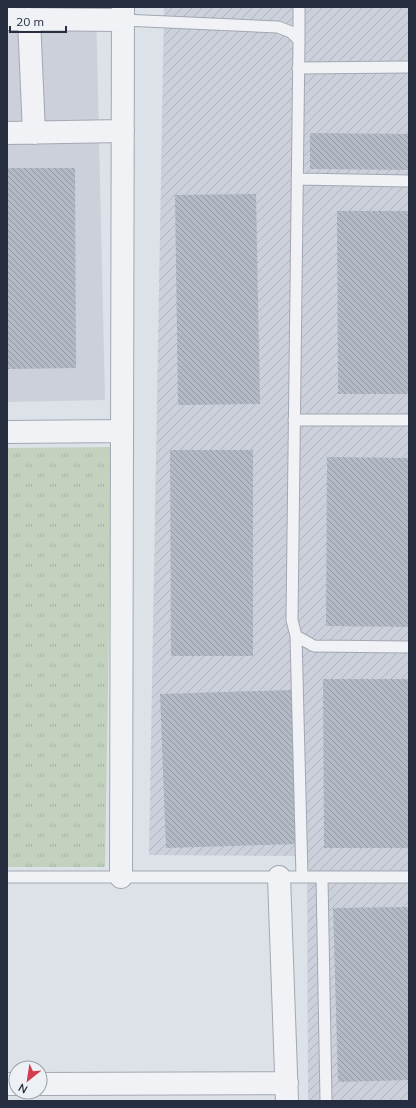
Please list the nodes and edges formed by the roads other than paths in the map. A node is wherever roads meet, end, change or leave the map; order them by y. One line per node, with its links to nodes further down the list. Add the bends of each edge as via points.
1 (298, 7): 5 (lane)
2 (123, 14): 4 (street); 5 (lane, via 278,27 291,32); 8 (street)
3 (7, 19): 4 (street)
4 (29, 19): 10 (street)
5 (299, 40): 6 (lane)
6 (298, 68): 7 (lane); 11 (lane)
7 (409, 68)
8 (123, 131): 10 (street); 15 (street)
9 (7, 133): 10 (street)
10 (34, 133)
11 (297, 179): 12 (lane); 13 (lane)
12 (409, 180)
13 (294, 420): 14 (lane); 17 (lane, via 292,620)
14 (409, 420)
15 (122, 431): 16 (street); 20 (street)
16 (7, 432)
17 (296, 636): 18 (lane, via 314,646); 22 (lane)
18 (409, 647)
19 (7, 877): 20 (lane)
20 (121, 877): 21 (lane)
21 (279, 877): 22 (lane); 26 (street)
22 (302, 877): 23 (lane)
23 (322, 877): 24 (lane); 27 (lane)
24 (409, 877)
25 (48, 1084): 26 (street)
26 (287, 1092)
27 (326, 1101)

